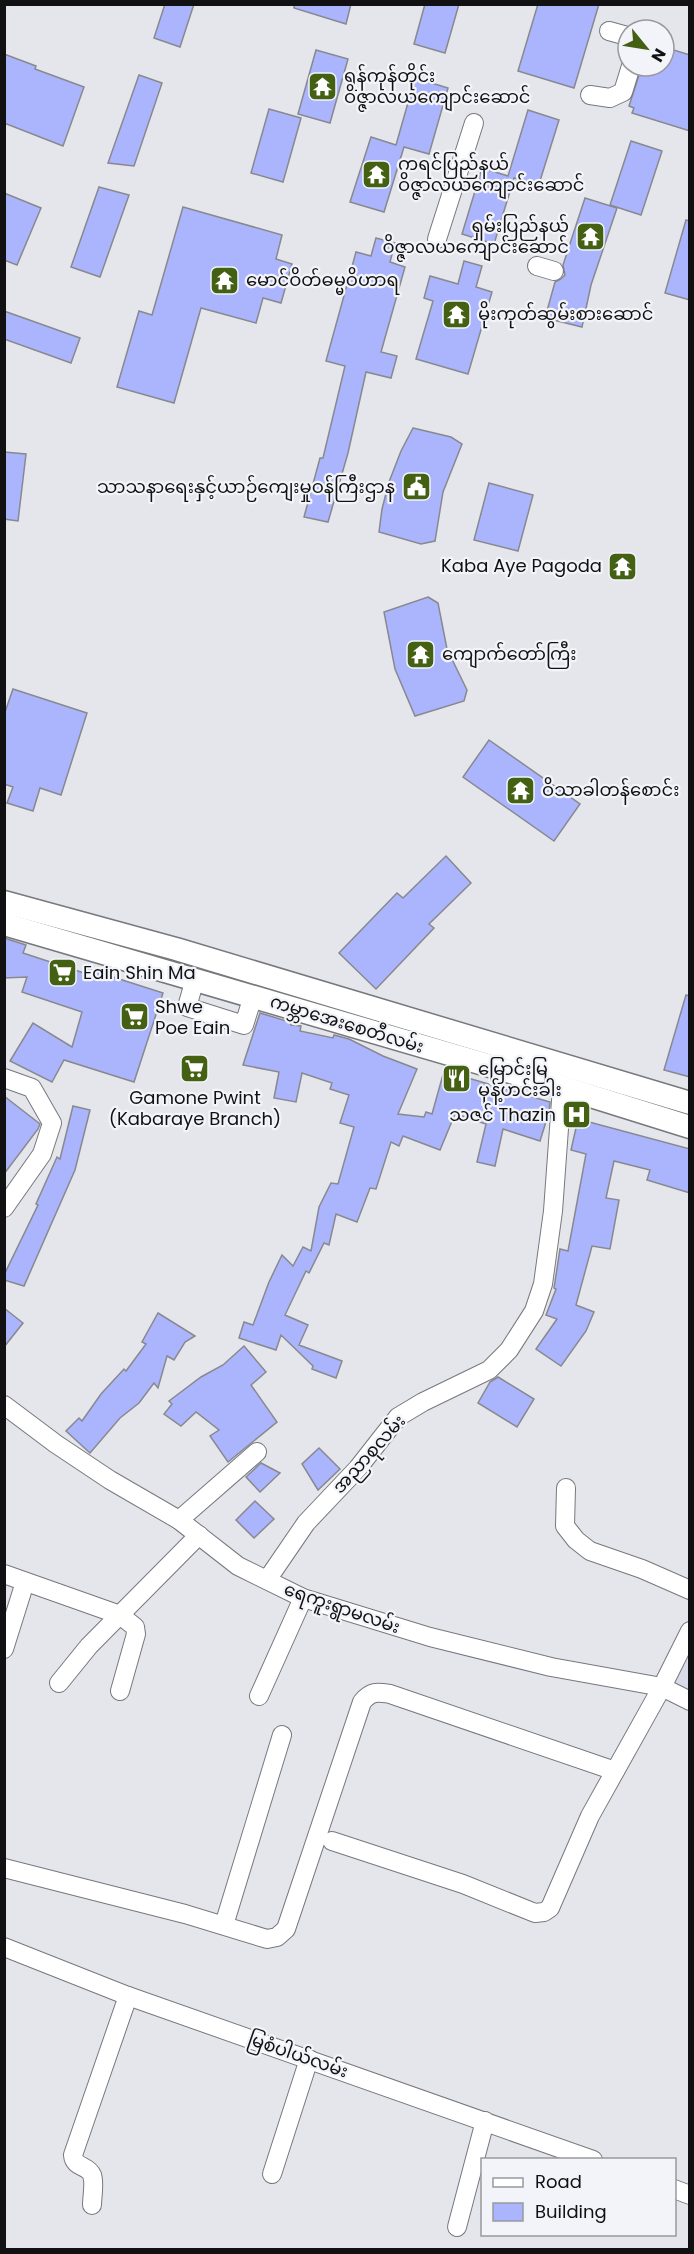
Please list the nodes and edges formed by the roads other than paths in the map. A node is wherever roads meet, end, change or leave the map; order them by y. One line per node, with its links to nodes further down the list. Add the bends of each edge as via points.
1 (609, 31): 2 (street)
2 (616, 33)
3 (628, 78): 4 (street, via 623,92 610,98)
4 (590, 95)
5 (474, 123): 6 (street)
6 (437, 239)
7 (4, 902): 13 (main road, ကမ္ဘာအေးစေတီလမ်း, via 176,949)
8 (4, 924): 9 (main road, ကမ္ဘာအေးစေတီလမ်း)
9 (195, 979): 10 (main road, ကမ္ဘာအေးစေတီလမ်း); 10 (street, via 187,1006 244,1025)
10 (253, 996): 12 (main road, ကမ္ဘာအေးစေတီလမ်း)
11 (4, 1078): 15 (street, via 32,1088 52,1123 42,1154)
12 (562, 1087): 14 (main road, ကမ္ဘာအေးစေတီလမ်း); 22 (street, အညာစုလမ်း, via 554,1211 543,1284 534,1311 509,1350 489,1370 398,1418 306,1523)
13 (690, 1103)
14 (690, 1127)
15 (4, 1208)
16 (4, 1405): 19 (street, ရေကူးရွာမလမ်း, via 110,1480)
17 (257, 1452): 19 (street)
18 (566, 1488): 24 (street, via 565,1526 576,1540 590,1551)
19 (179, 1520): 20 (street, ရေကူးရွာမလမ်း)
20 (199, 1535): 22 (street, ရေကူးရွာမလမ်း, via 238,1566); 26 (street)
21 (4, 1574): 23 (street)
22 (267, 1580): 25 (street, ရေကူးရွာမလမ်း)
23 (25, 1582): 26 (street); 28 (street)
24 (690, 1590)
25 (303, 1598): 30 (street, ရေကူးရွာမလမ်း, via 430,1637); 32 (street)
26 (120, 1615): 29 (street); 31 (street, via 136,1629)
27 (690, 1631): 30 (street)
28 (4, 1649)
29 (59, 1683)
30 (662, 1687): 33 (street, ရေကူးရွာမလမ်း); 35 (street)
31 (120, 1691)
32 (259, 1696)
33 (690, 1701)
34 (282, 1736): 38 (street)
35 (615, 1771): 36 (street, via 550,1908 544,1912 535,1913 463,1884); 38 (street, via 375,1692 362,1702 286,1929 267,1939)
36 (332, 1841)
37 (4, 1868): 38 (street)
38 (224, 1926)
39 (4, 1947): 40 (street, မြစံပါယ်လမ်း)
40 (128, 1996): 41 (street, မြစံပါယ်လမ်း); 47 (street, via 73,2155 77,2165 93,2177)
41 (309, 2059): 42 (street, မြစံပါယ်လမ်း); 44 (street)
42 (485, 2121): 43 (street, မြစံပါယ်လမ်း); 48 (street)
43 (587, 2158)
44 (272, 2174)
45 (676, 2189): 46 (street)
46 (690, 2195)
47 (92, 2205)
48 (457, 2227)

